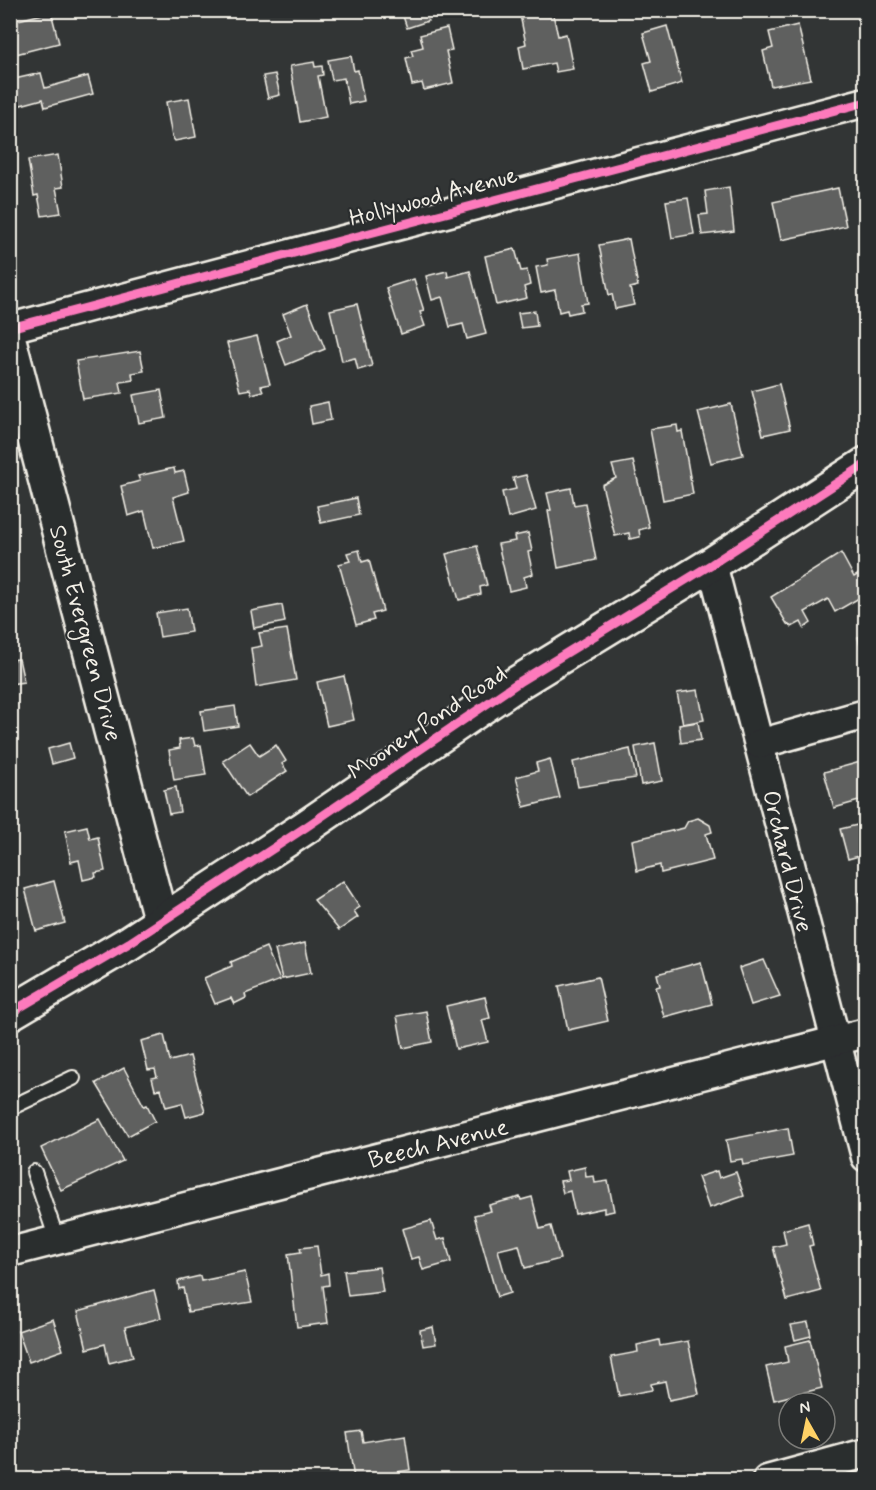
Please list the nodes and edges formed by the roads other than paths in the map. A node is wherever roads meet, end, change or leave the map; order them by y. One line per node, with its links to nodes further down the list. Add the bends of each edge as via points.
1 (866, 102): 2 (street, Hollywood Avenue)
2 (10, 328)
3 (10, 344): 8 (street, South Evergreen Drive)
4 (866, 464): 5 (street, Mooney Pond Road)
5 (712, 564): 7 (street, Orchard Drive); 8 (street, Mooney Pond Road, via 519,682)
6 (866, 714): 7 (street)
7 (759, 744): 11 (street, Orchard Drive)
8 (161, 922): 9 (street, Mooney Pond Road)
9 (10, 1012)
10 (866, 1033): 11 (street, Beech Avenue)
11 (834, 1042): 14 (street, Orchard Drive); 16 (street, Beech Avenue)
12 (73, 1078): 13 (lane)
13 (10, 1108)
14 (866, 1157)
15 (34, 1172): 16 (lane)
16 (57, 1240): 17 (street, Beech Avenue)
17 (10, 1252)
18 (866, 1453): 19 (street)
19 (767, 1479)

